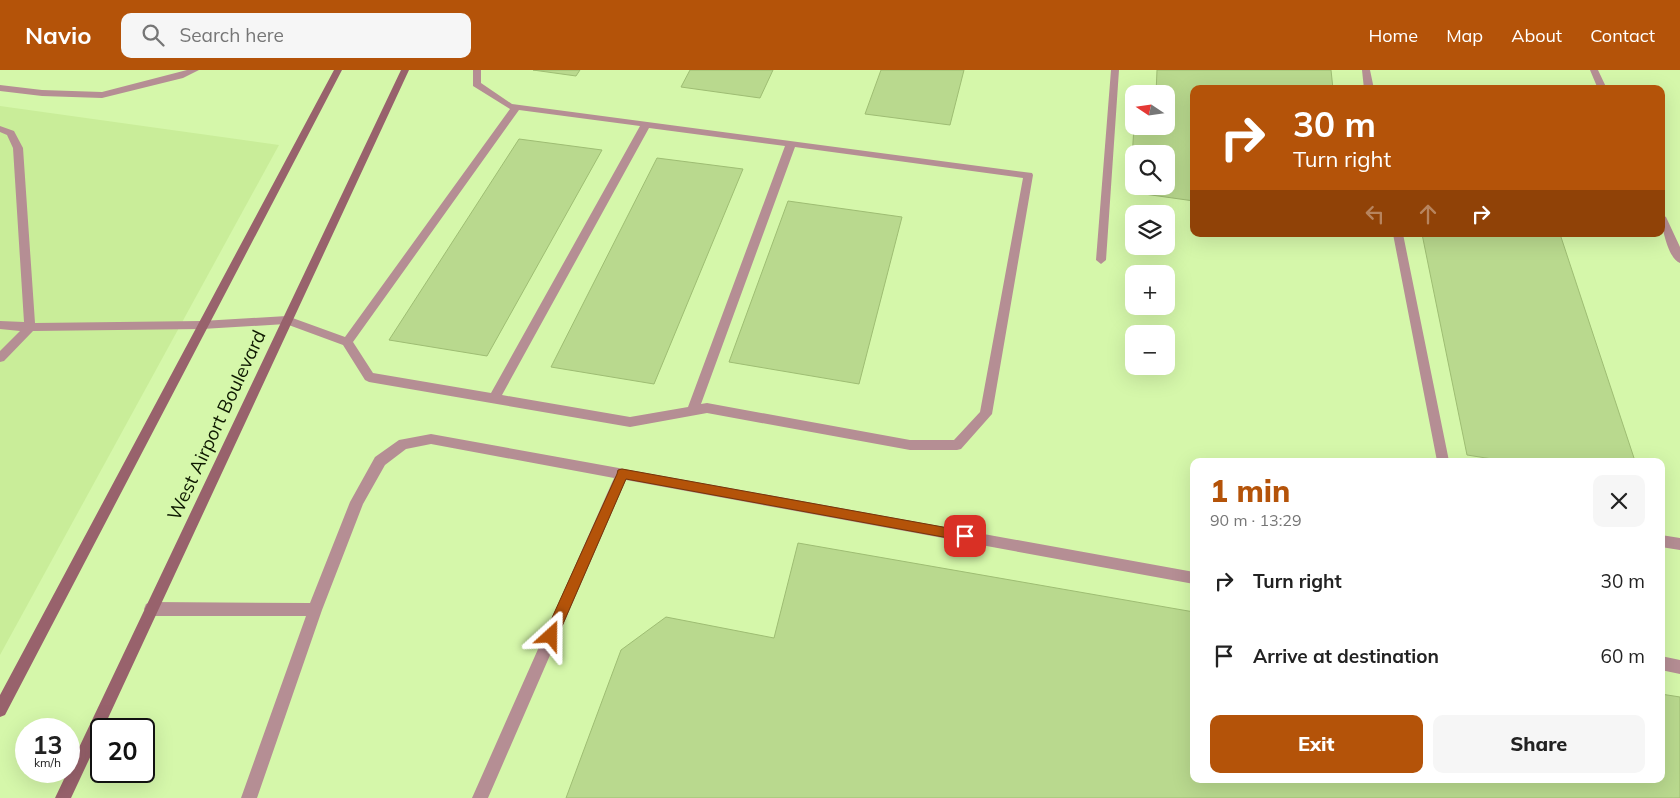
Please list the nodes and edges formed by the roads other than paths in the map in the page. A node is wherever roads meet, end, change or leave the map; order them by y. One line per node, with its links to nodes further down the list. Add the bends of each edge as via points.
1 (195, 70): 10 (lane, via 102,95)
2 (338, 70): 21 (main road)
3 (404, 70): 19 (main road, West Airport Boulevard)
4 (477, 70): 11 (lane, via 476,84 508,106)
5 (1115, 70): 18 (lane)
6 (1366, 70): 8 (lane)
7 (1594, 70): 9 (lane)
8 (1368, 85)
9 (1601, 85)
10 (0, 88)
11 (516, 107): 12 (lane); 23 (lane)
12 (646, 125): 14 (lane); 25 (lane)
13 (0, 129): 22 (lane, via 11,133 18,148)
14 (791, 144): 26 (lane); 26 (lane, via 1028,175 986,414 957,445 910,445 707,408)
15 (1665, 226): 17 (lane)
16 (1399, 237): 27 (lane)
17 (1680, 259)
18 (1101, 260)
19 (287, 320): 21 (lane); 23 (lane); 32 (main road, West Airport Boulevard)
20 (0, 325): 22 (lane)
21 (202, 325): 22 (lane); 36 (main road)
22 (30, 327): 24 (lane)
23 (347, 342): 25 (lane, via 370,377)
24 (0, 358)
25 (494, 398): 26 (lane, via 630,422)
26 (693, 410)
27 (1442, 458)
28 (622, 474): 31 (lane); 33 (lane, via 430,439 402,444 380,461 357,502); 39 (lane)
29 (1665, 542): 30 (lane)
30 (1680, 544)
31 (1190, 577)
32 (151, 609): 33 (lane); 37 (main road, West Airport Boulevard)
33 (315, 610): 38 (lane)
34 (1665, 664): 35 (lane)
35 (1680, 667)
36 (0, 710)
37 (63, 798)
38 (249, 798)
39 (480, 798)

